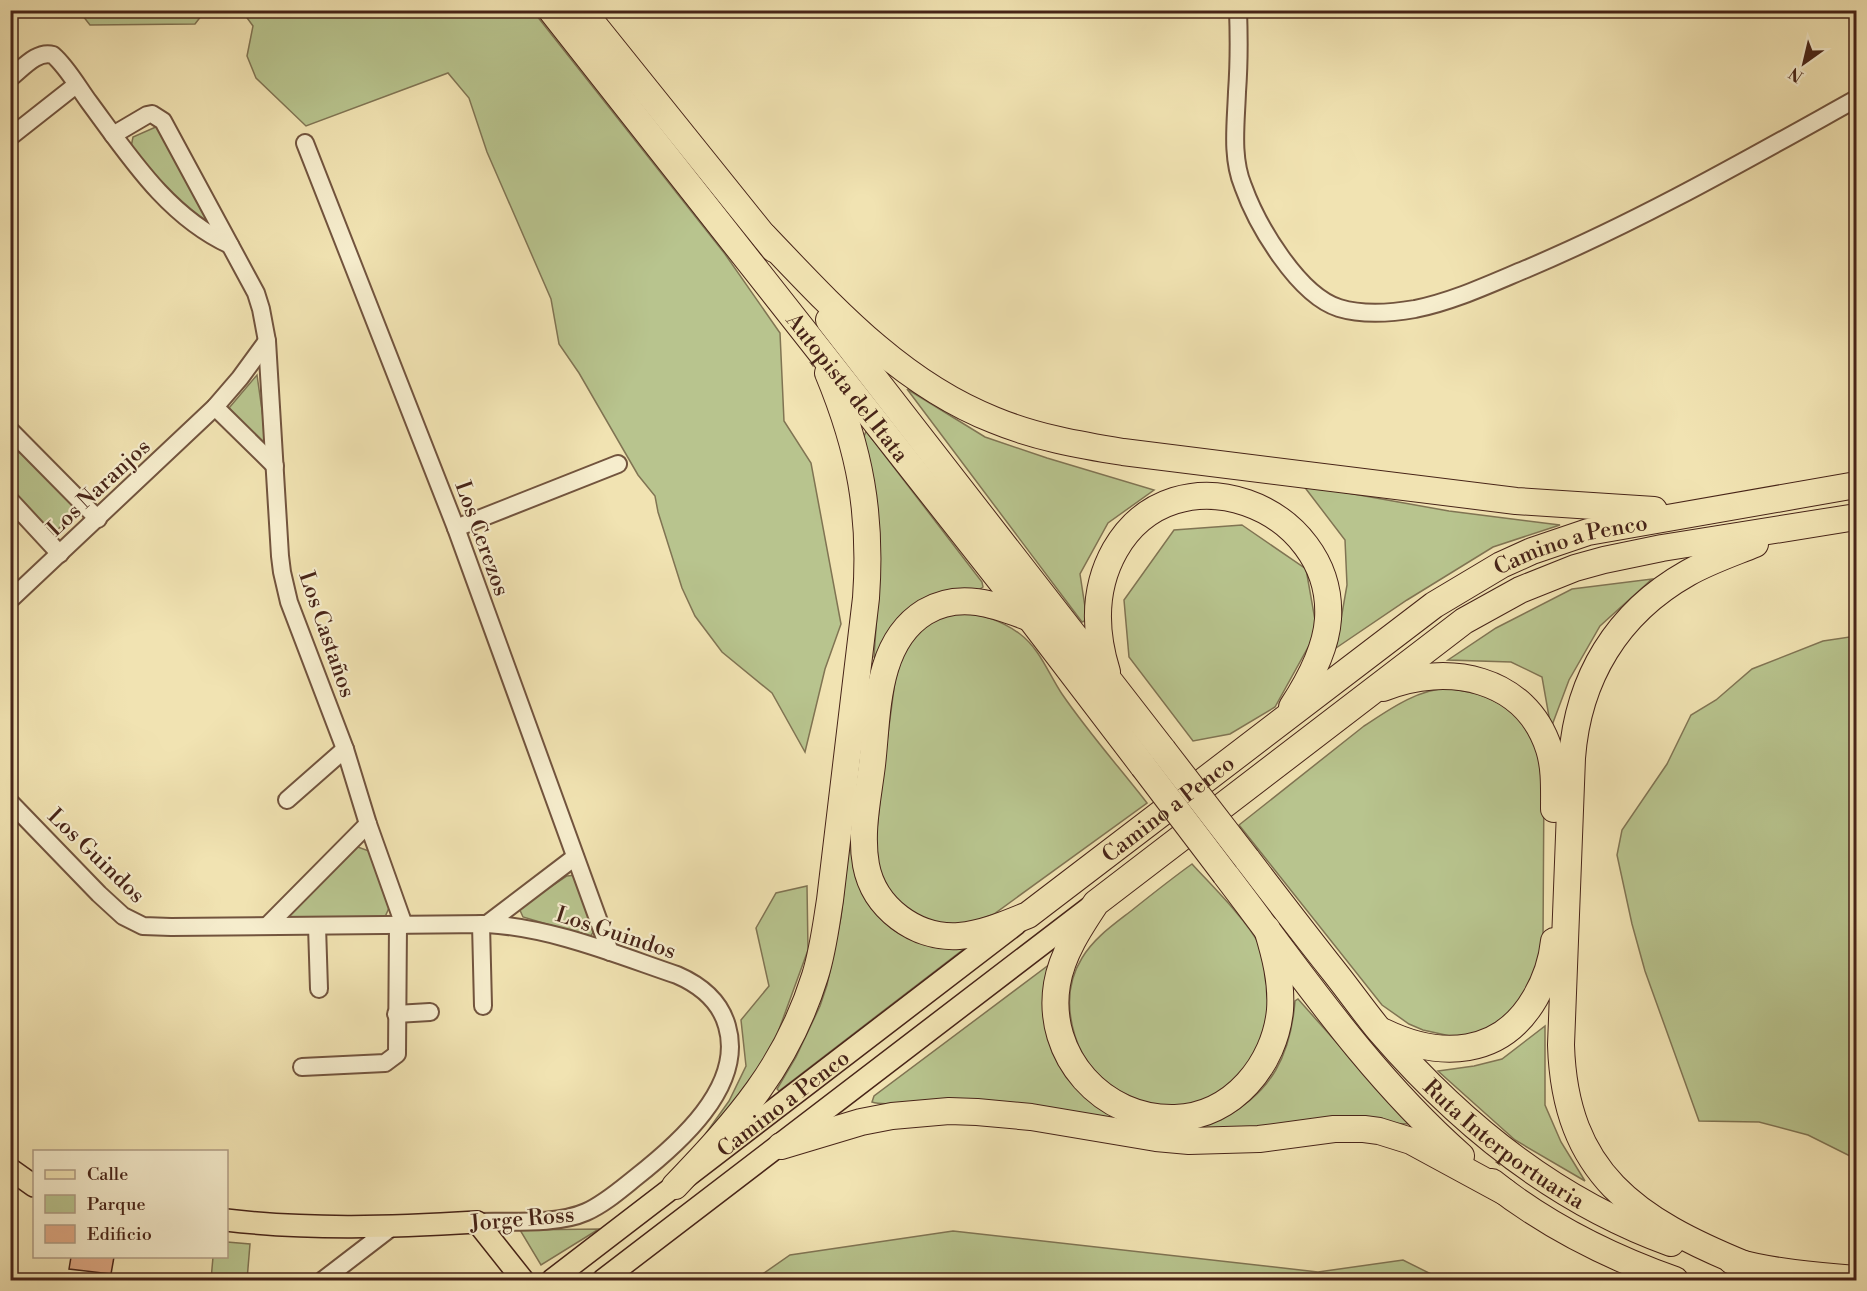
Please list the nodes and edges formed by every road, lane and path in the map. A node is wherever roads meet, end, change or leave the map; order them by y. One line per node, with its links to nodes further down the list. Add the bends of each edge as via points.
1 (551, 10): 12 (highway, Autopista del Itata)
2 (582, 10): 10 (highway, Autopista del Itata)
3 (1238, 10): 6 (street, via 1235,150 1242,185 1272,241 1307,288 1325,302 1368,313 1414,309 1463,295 1569,250)
4 (10, 78): 5 (street, via 46,53 57,58)
5 (76, 85): 7 (street); 8 (street)
6 (1857, 99)
7 (113, 135): 11 (street, via 173,206 201,229); 11 (street, Los Castaños, via 147,115 153,114 163,121)
8 (10, 137)
9 (305, 143): 24 (street, Los Cerezos)
10 (764, 236): 20 (highway, via 900,367 955,402 1031,433 1123,452 1506,500 1645,510); 28 (highway, Autopista del Itata)
11 (230, 245): 13 (street, Los Castaños, via 256,293)
12 (810, 338): 27 (highway, Autopista del Itata); 56 (highway, via 853,443 865,498 868,548 866,598 828,910 816,974 782,1055 750,1103)
13 (267, 341): 14 (street, Los Naranjos); 17 (street, Los Castaños)
14 (215, 407): 17 (street); 22 (street, Los Naranjos)
15 (10, 430): 22 (street)
16 (618, 464): 24 (street)
17 (275, 466): 31 (street, Los Castaños, via 285,588)
18 (1857, 485): 20 (highway, Camino a Penco)
19 (10, 500): 25 (street)
20 (1708, 510): 30 (highway, Camino a Penco, via 1588,532 1501,565 1434,605)
21 (1857, 517): 23 (highway, Camino a Penco)
22 (98, 519): 25 (street, Los Naranjos)
23 (1809, 525): 29 (highway, Camino a Penco, via 1633,554 1547,578 1464,621); 61 (highway, via 1707,563 1670,584 1638,610 1611,641 1590,677 1574,737 1561,1045 1569,1110 1583,1146 1618,1191 1677,1233)
24 (456, 528): 35 (street, Los Cerezos)
25 (60, 554): 26 (street, Los Naranjos)
26 (10, 600)
27 (1030, 618): 37 (highway, Autopista del Itata, bridge); 39 (highway, via 979,602 956,602 925,612 904,630 883,675 864,841 868,874 878,896 894,914 924,932 969,935)
28 (1109, 681): 30 (highway, via 1099,642 1097,605 1104,572 1118,545 1137,522 1158,507 1197,495 1226,496 1269,513 1295,534 1314,560 1325,588 1328,618 1321,649 1304,688); 36 (highway, Autopista del Itata, bridge)
29 (1369, 693): 38 (highway, Camino a Penco); 51 (highway, via 1407,680 1449,676 1499,688 1521,704 1537,724 1549,749 1554,778 1553,946 1545,978 1532,1002 1504,1033 1466,1048 1425,1047)
30 (1280, 722): 39 (highway, Camino a Penco)
31 (345, 749): 32 (street); 34 (street, Los Castaños)
32 (287, 800)
33 (10, 802): 43 (street, Los Guindos, via 99,894 123,916 143,926)
34 (368, 824): 41 (street, Los Castaños); 43 (street)
35 (575, 857): 40 (street, Los Guindos); 45 (street, Los Cerezos)
36 (1247, 859): 51 (highway, Ruta Interportuaria)
37 (1225, 874): 44 (highway, Ruta Interportuaria)
38 (1096, 903): 44 (highway, via 1061,967 1055,997 1057,1028 1069,1059 1088,1083 1111,1101 1150,1116 1177,1118 1206,1112 1230,1100 1258,1071 1273,1041 1280,1011 1278,975); 53 (main road, Camino a Penco)
39 (1029, 915): 56 (main road, Camino a Penco)
40 (484, 924): 41 (street, Los Guindos); 45 (street, Los Guindos, via 548,932); 47 (street)
41 (401, 925): 42 (street, Los Guindos); 50 (street)
42 (317, 926): 43 (street, Los Guindos); 46 (street)
43 (267, 927)
44 (1267, 929): 57 (highway, Ruta Interportuaria, via 1378,1073 1442,1139)
45 (610, 952): 48 (street, Los Guindos, via 687,980)
46 (319, 989)
47 (483, 1006)
48 (719, 1009): 59 (street, Jorge Ross, via 730,1042 723,1079 706,1109 667,1152 585,1213 558,1220)
49 (430, 1012): 50 (street)
50 (396, 1014): 52 (street, via 397,1053 385,1063)
51 (1379, 1030): 61 (highway, Ruta Interportuaria, via 1469,1123 1557,1188 1660,1239)
52 (302, 1067)
53 (781, 1146): 57 (highway, via 861,1122 949,1111 1031,1117 1190,1141 1364,1129 1411,1141); 66 (main road, Camino a Penco)
54 (10, 1170): 55 (main road)
55 (33, 1185)
56 (675, 1186): 65 (main road, Camino a Penco)
57 (1505, 1192): 67 (highway, Ruta Interportuaria, via 1582,1240)
58 (228, 1220): 60 (main road, Jorge Ross, via 314,1227)
59 (477, 1222): 60 (main road, Jorge Ross); 64 (main road)
60 (392, 1227): 63 (street)
61 (1746, 1265): 62 (highway, Ruta Interportuaria)
62 (1857, 1279)
63 (323, 1281)
64 (523, 1281)
65 (552, 1281)
66 (603, 1281)
67 (1675, 1281)

